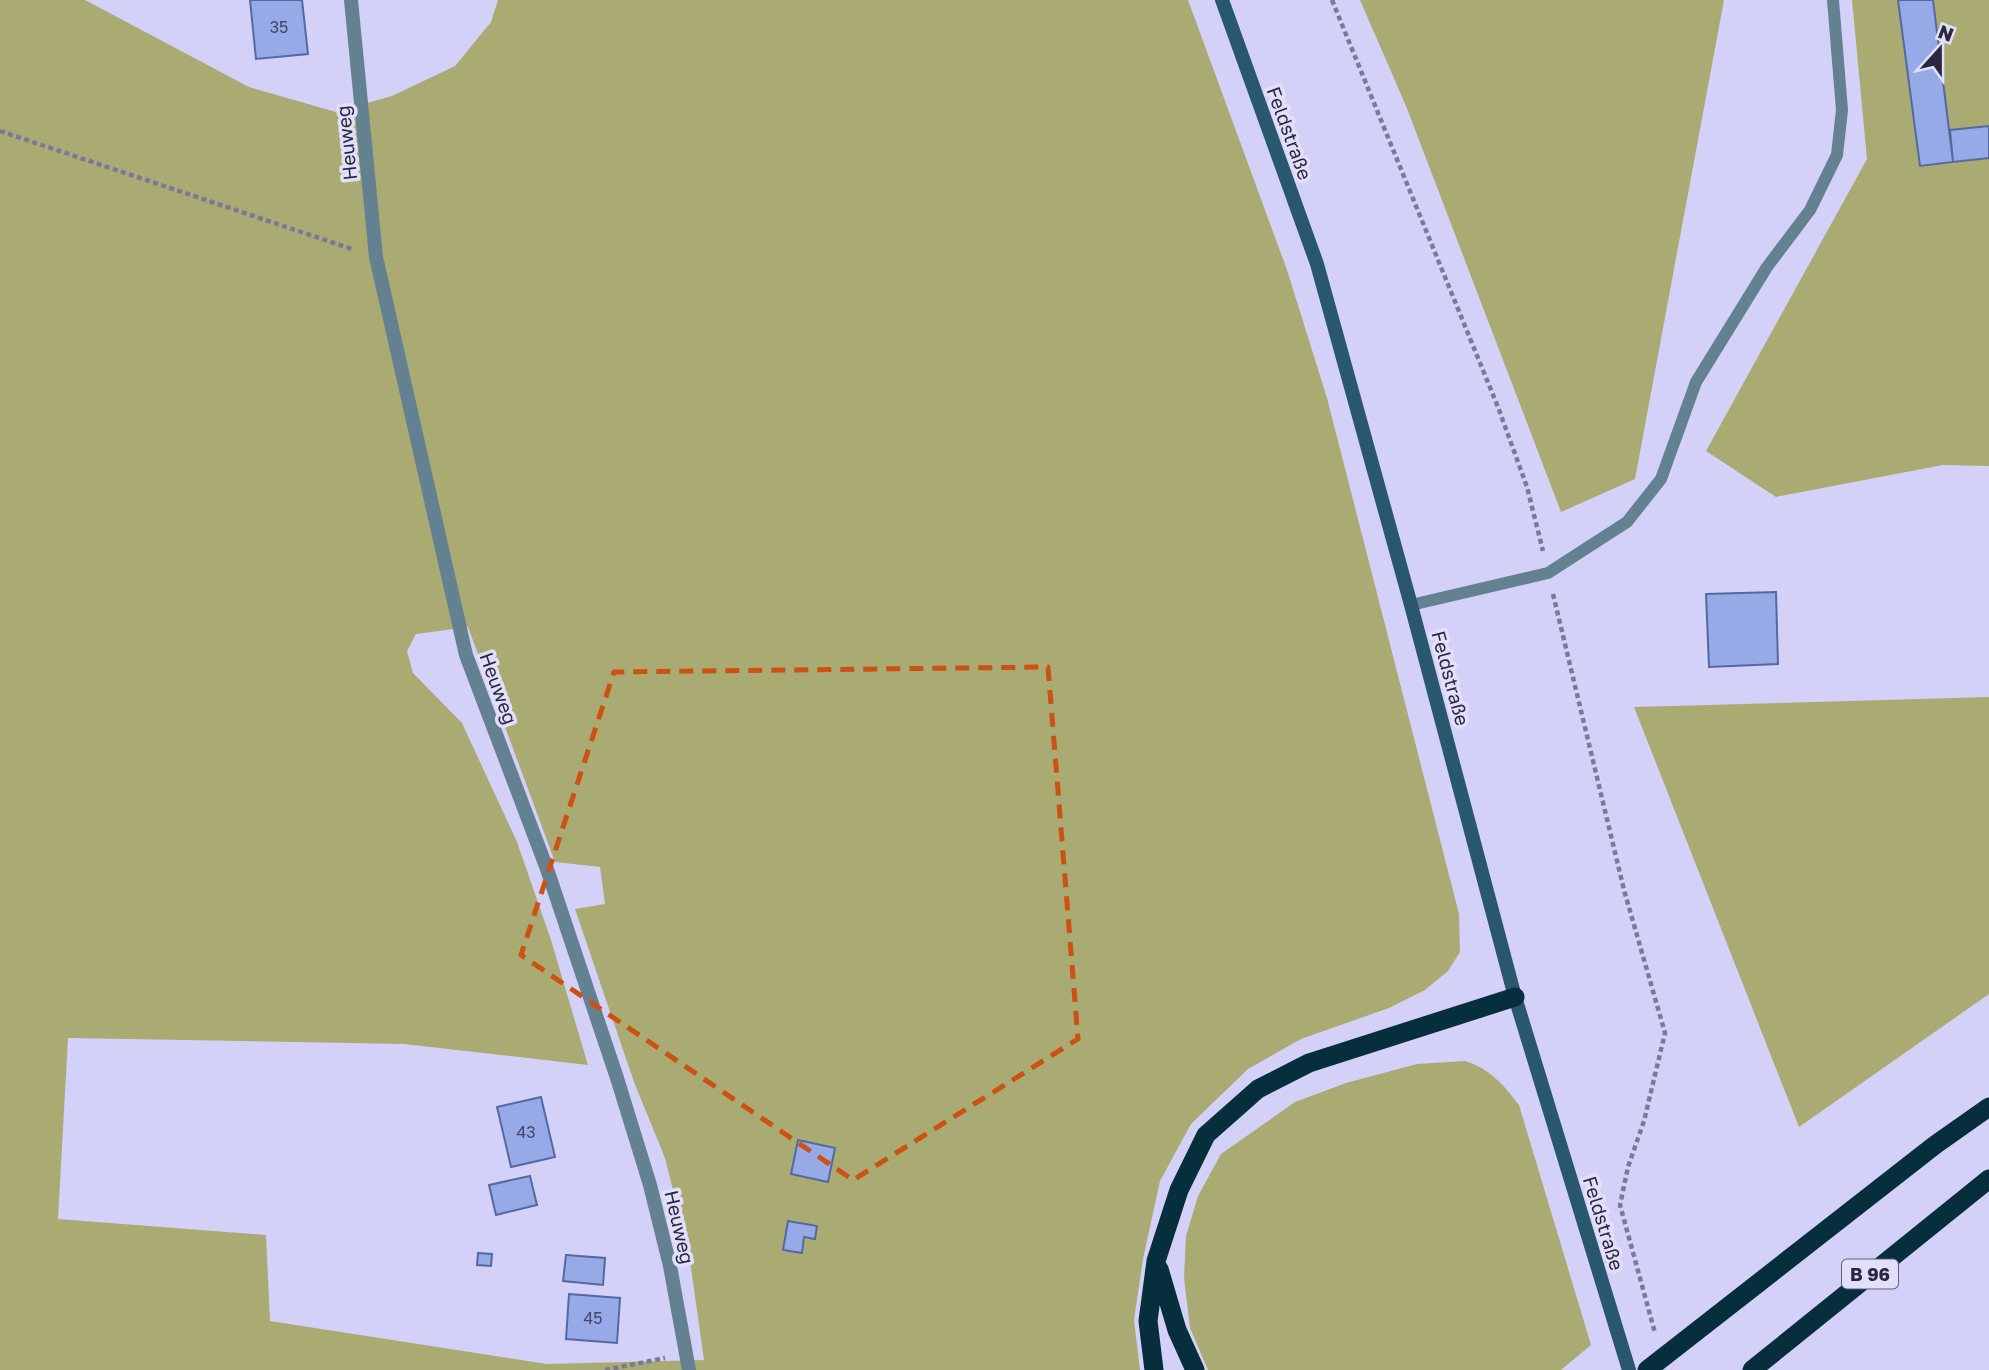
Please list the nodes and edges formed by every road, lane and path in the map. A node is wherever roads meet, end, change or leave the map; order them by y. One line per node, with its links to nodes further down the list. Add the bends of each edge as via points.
1 (351, 0): 6 (street, Heuweg)
2 (1222, 0): 8 (main road, Feldstraße, via 1317,264)
3 (1332, 0): 7 (path, via 1498,407 1527,487)
4 (1832, 0): 7 (lane, via 1842,110 1837,155 1810,210 1768,267 1696,382 1661,479 1627,522)
5 (0, 131): 6 (path)
6 (376, 257): 14 (street, Heuweg, via 466,655 547,869 617,1077 650,1185)
7 (1548, 573): 8 (lane); 13 (path, via 1624,890 1665,1032 1620,1206)
8 (1412, 605): 9 (main road, Feldstraße)
9 (1515, 997): 12 (highway, via 1309,1063 1258,1089 1206,1135 1179,1190); 19 (main road, Feldstraße)
10 (1989, 1107): 20 (highway)
11 (1989, 1179): 21 (highway, B 96)
12 (1156, 1261): 17 (highway, via 1148,1321); 18 (highway)
13 (1658, 1344)
14 (687, 1354): 15 (path); 16 (street, Heuweg)
15 (605, 1370)
16 (689, 1370)
17 (1154, 1370)
18 (1195, 1370)
19 (1629, 1370)
20 (1647, 1370)
21 (1752, 1370)

